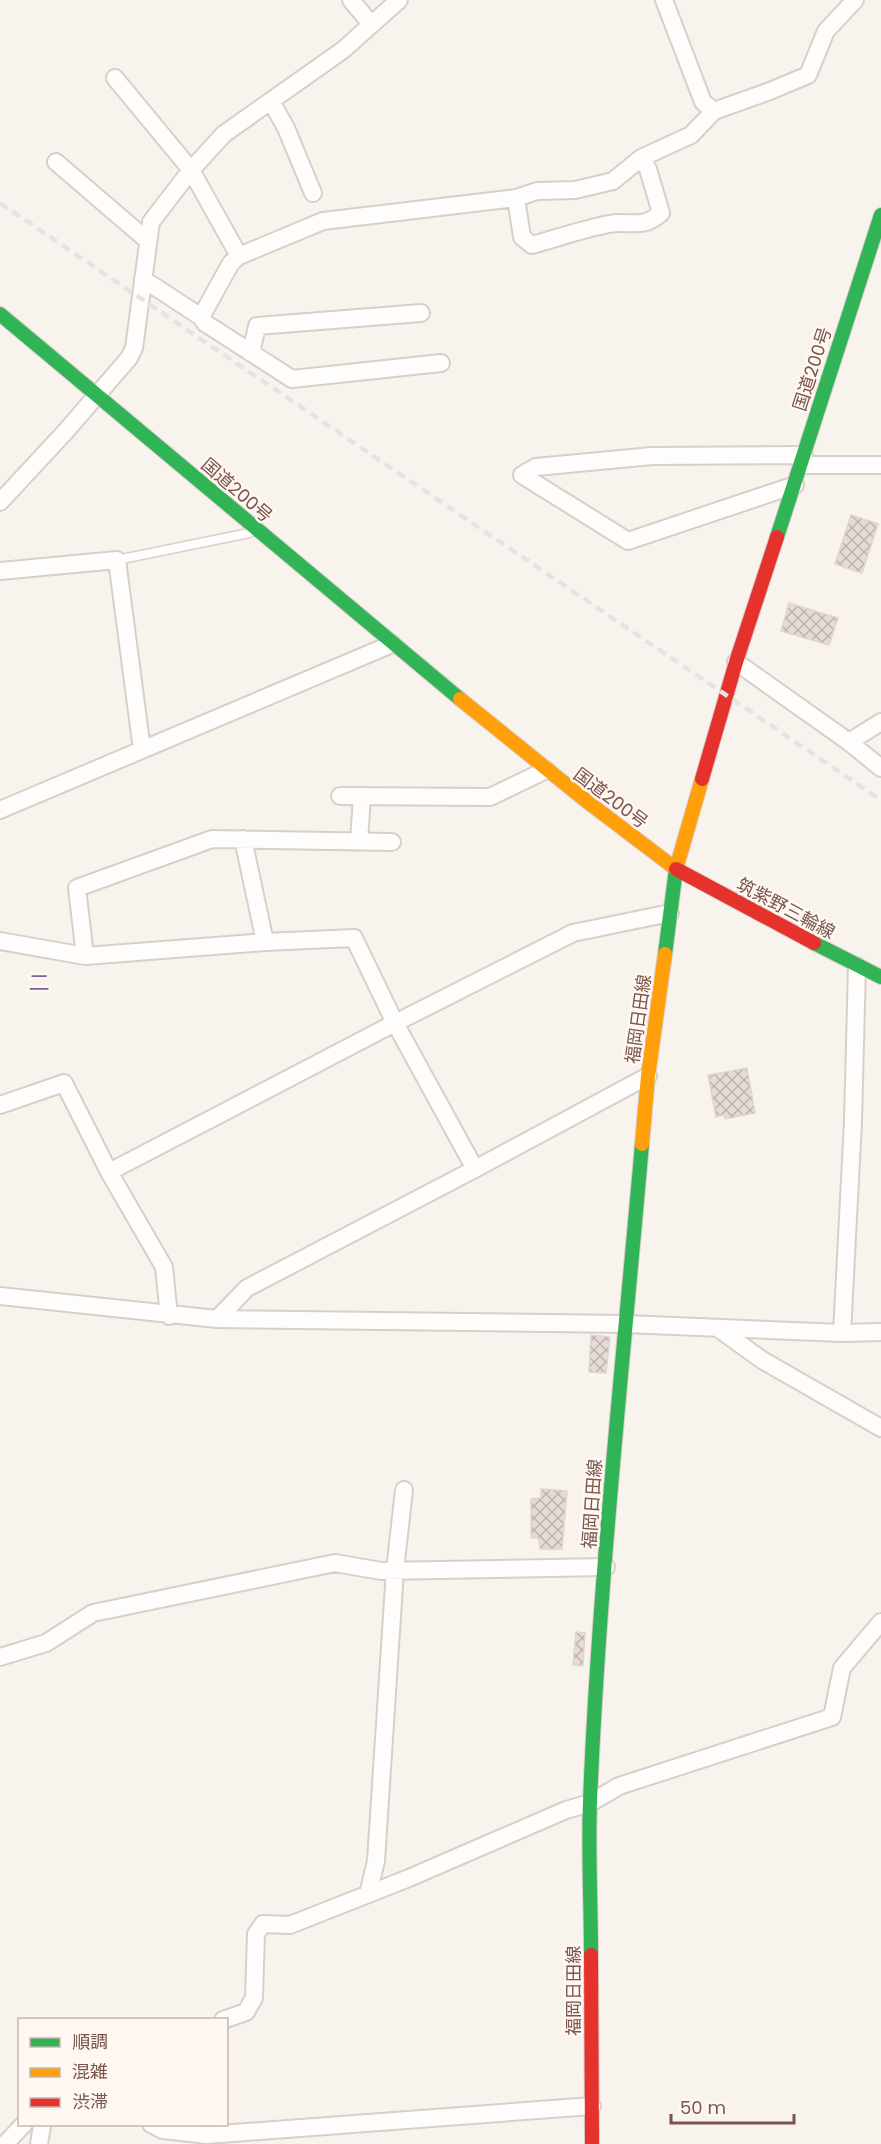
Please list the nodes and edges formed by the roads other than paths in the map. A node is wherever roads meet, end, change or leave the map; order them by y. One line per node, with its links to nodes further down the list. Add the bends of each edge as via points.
1 (351, 0): 5 (street)
2 (399, 0): 5 (street)
3 (664, 0): 8 (street, via 703,102)
4 (855, 0): 8 (street, via 826,31 808,75)
5 (371, 24): 7 (street, via 343,50)
6 (115, 78): 11 (street)
7 (271, 100): 11 (street, via 224,134); 12 (street)
8 (714, 111): 9 (street, via 691,135)
9 (641, 158): 13 (street, via 614,181 575,190 537,191); 13 (street, via 661,213 652,222 611,224 532,245 522,237)
10 (56, 162): 15 (street)
11 (191, 170): 15 (street, via 151,222); 16 (street)
12 (313, 193)
13 (516, 198): 16 (street, via 323,220)
14 (881, 215): 24 (main road, 国道200号)
15 (148, 241): 17 (street)
16 (239, 256): 20 (street, via 231,263)
17 (143, 279): 20 (street); 23 (street, via 134,348)
18 (421, 313): 21 (street, via 256,326)
19 (0, 314): 23 (main road, 国道200号)
20 (201, 317): 21 (street)
21 (251, 353): 22 (street, via 292,379)
22 (441, 363)
23 (98, 394): 27 (street); 28 (main road, 国道200号)
24 (803, 460): 25 (street); 26 (main road, 国道200号); 26 (street, via 652,456 536,467 522,475 628,541)
25 (881, 465)
26 (795, 485): 32 (main road, 国道200号)
27 (0, 502)
28 (258, 531): 29 (lane); 31 (main road, 国道200号)
29 (117, 560): 30 (street); 35 (street)
30 (0, 571)
31 (392, 644): 35 (street); 37 (main road, 国道200号)
32 (736, 662): 34 (street); 44 (main road, 国道200号)
33 (881, 722): 34 (street)
34 (849, 742): 36 (street)
35 (142, 750): 40 (street)
36 (881, 768)
37 (546, 770): 39 (street, via 490,797); 44 (main road, 国道200号)
38 (340, 796): 39 (street)
39 (362, 796): 42 (street)
40 (0, 810)
41 (243, 839): 42 (street); 47 (street); 48 (street, via 212,838 77,888)
42 (359, 841): 43 (street)
43 (392, 842)
44 (676, 869): 45 (main road, 福岡日田線); 49 (main road, 筑紫野三輪線)
45 (670, 913): 51 (street, via 573,933); 52 (main road, 福岡日田線)
46 (0, 941): 48 (street)
47 (265, 942): 48 (street); 51 (street, via 354,939)
48 (85, 956)
49 (857, 966): 50 (main road, 筑紫野三輪線); 62 (street)
50 (881, 977)
51 (395, 1023): 54 (street); 55 (street)
52 (648, 1076): 54 (street); 59 (main road, 福岡日田線)
53 (0, 1105): 55 (street, via 64,1083)
54 (475, 1169): 58 (street, via 247,1288)
55 (109, 1172): 57 (street, via 164,1267)
56 (0, 1296): 57 (street)
57 (169, 1316): 58 (street)
58 (217, 1319): 59 (street)
59 (626, 1324): 60 (street); 65 (main road, 福岡日田線)
60 (718, 1328): 62 (street); 63 (street, via 762,1360)
61 (881, 1332): 62 (street)
62 (842, 1333)
63 (881, 1428)
64 (404, 1490): 66 (street)
65 (606, 1567): 66 (street); 69 (main road, 福岡日田線)
66 (395, 1570): 68 (street, via 335,1563 155,1599 93,1613 46,1643); 70 (street, via 376,1860)
67 (881, 1622): 69 (street, via 842,1668 832,1717 619,1786)
68 (0, 1657)
69 (590, 1803): 70 (street); 72 (main road, 福岡日田線)
70 (368, 1894): 71 (street, via 290,1925 263,1924 256,1934 254,1998 246,2012)
71 (226, 2018)
72 (592, 2106): 76 (street); 79 (main road, 福岡日田線)
73 (22, 2126): 77 (street)
74 (43, 2126): 78 (street)
75 (154, 2126): 76 (street)
76 (219, 2139)
77 (5, 2144)
78 (39, 2144)
79 (592, 2144)

